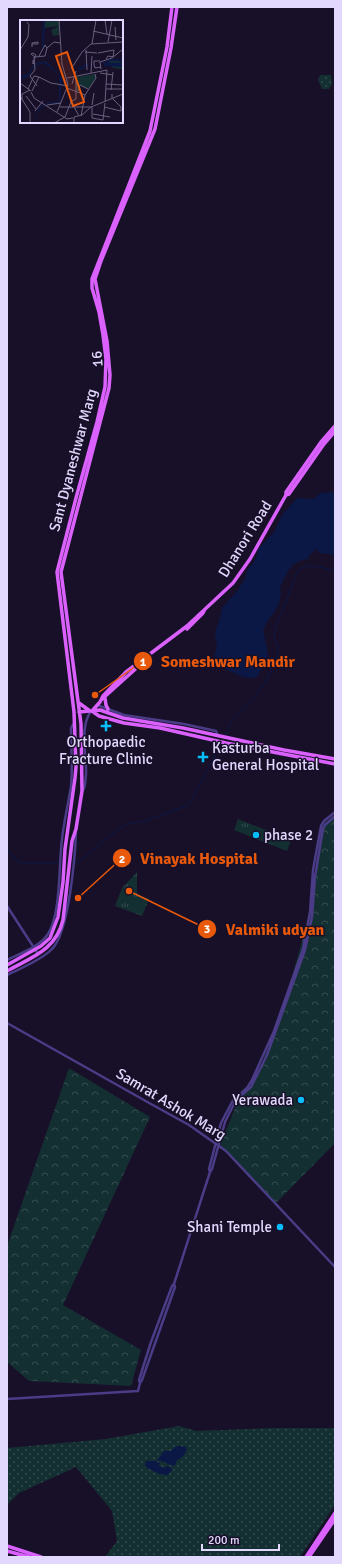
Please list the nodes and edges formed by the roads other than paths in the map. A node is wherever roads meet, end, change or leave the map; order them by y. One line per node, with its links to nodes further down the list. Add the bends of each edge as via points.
1 (172, 7): 3 (main road)
2 (176, 7): 3 (main road)
3 (170, 36): 7 (main road, 16, via 150,131 93,279 107,341 109,388)
4 (335, 426): 6 (main road, Dhanori Road, via 286,492)
5 (335, 431): 6 (main road, Dhanori Road)
6 (286, 496): 8 (main road, Dhanori Road, via 250,560 228,588 178,633 136,664 103,696)
7 (63, 554): 9 (main road, 16, via 61,575); 13 (main road, Sant Dyaneshwar Marg, via 57,572 57,583)
8 (103, 699): 10 (main road, Dhanori Road); 11 (main road)
9 (79, 703): 12 (main road); 14 (main road)
10 (97, 705): 11 (street); 12 (main road, Dhanori Road)
11 (108, 709): 15 (street, via 124,715 216,731)
12 (91, 711): 14 (main road); 15 (main road, via 100,710 124,718); 17 (main road, via 124,723); 20 (street, via 85,723 86,768 85,786)
13 (74, 712): 14 (main road); 25 (main road, Sant Dyaneshwar Marg, via 76,774 63,858 59,912 54,931 46,942)
14 (80, 712): 20 (main road)
15 (220, 737): 16 (main road)
16 (228, 738): 17 (main road); 18 (main road)
17 (227, 743): 19 (main road)
18 (335, 760)
19 (335, 764)
20 (82, 791): 23 (main road, via 72,841)
21 (335, 812): 32 (street, via 320,826 304,942 274,1031 250,1084 228,1107 221,1123)
22 (335, 816): 32 (street, via 323,829 315,877 313,911 301,962 270,1048 252,1087 236,1100)
23 (71, 868): 26 (main road, via 61,929 52,943); 26 (street, via 67,915 63,928 51,950)
24 (7, 906): 25 (street)
25 (34, 947): 26 (street); 27 (street); 28 (main road)
26 (39, 955): 29 (main road); 30 (street)
27 (7, 960)
28 (7, 965)
29 (7, 971)
30 (7, 975)
31 (7, 1023): 32 (street, Samrat Ashok Marg)
32 (218, 1144): 33 (street, Samrat Ashok Marg); 34 (street, via 175,1287 138,1391)
33 (335, 1266)
34 (7, 1399)
35 (335, 1513): 41 (main road)
36 (335, 1519): 41 (main road)
37 (7, 1546): 40 (main road)
38 (7, 1551): 39 (main road)
39 (29, 1557)
40 (41, 1557)
41 (307, 1557)

